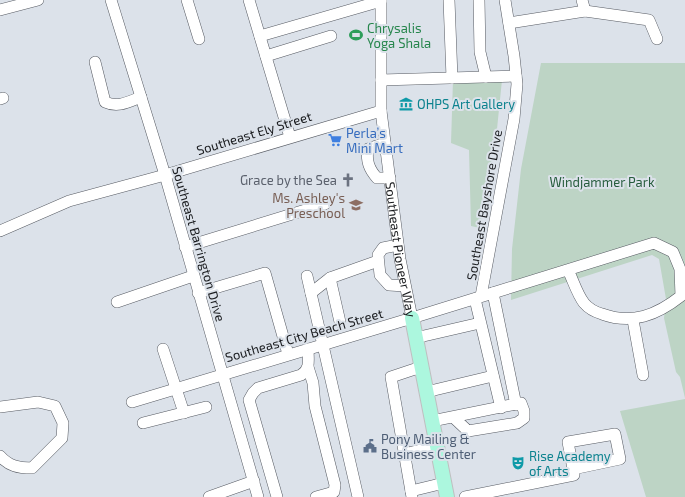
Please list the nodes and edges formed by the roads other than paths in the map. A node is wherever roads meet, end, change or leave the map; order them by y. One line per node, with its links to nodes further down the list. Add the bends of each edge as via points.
1 (38, 0): 10 (street)
2 (110, 0): 22 (street, Southeast Barrington Drive)
3 (187, 0): 14 (street)
4 (249, 0): 12 (street)
5 (449, 0): 20 (street)
6 (479, 0): 19 (street, via 480,52)
7 (505, 0): 11 (street, Southeast Bayshore Drive)
8 (381, 1): 12 (street); 21 (street, Southeast Pioneer Way)
9 (583, 5): 11 (street); 15 (street, via 649,20)
10 (0, 10)
11 (508, 23): 18 (street, Southeast Bayshore Drive)
12 (260, 36): 16 (street)
13 (331, 36): 16 (street)
14 (199, 39)
15 (657, 39)
16 (266, 56): 24 (street)
17 (94, 62): 22 (street, via 105,102 112,106 120,105)
18 (516, 76): 19 (street); 41 (street, Southeast Bayshore Drive, via 514,119)
19 (486, 77): 20 (street)
20 (452, 78): 21 (street)
21 (381, 80): 23 (street, Southeast Pioneer Way)
22 (141, 97): 26 (street, Southeast Barrington Drive)
23 (381, 111): 24 (street, Southeast Ely Street); 25 (street, Southeast Pioneer Way)
24 (290, 137): 26 (street, Southeast Ely Street)
25 (385, 143): 27 (street, Southeast Pioneer Way); 27 (street, via 368,149 366,159 370,171 377,178)
26 (165, 175): 29 (street, Southeast Ely Street, via 69,201); 31 (street, Southeast Barrington Drive)
27 (390, 178): 30 (street, Southeast Pioneer Way)
28 (325, 204): 31 (street)
29 (0, 231)
30 (398, 245): 32 (street, via 383,248 378,255); 37 (street, Southeast Pioneer Way)
31 (185, 247): 34 (street, Southeast Barrington Drive)
32 (378, 261): 36 (street); 37 (street, via 380,275 389,286)
33 (568, 270): 40 (street, Southeast City Beach Street); 44 (street, via 584,303 592,311 609,317); 44 (street, Southeast City Beach Street, via 654,243 673,252 680,269 681,296 666,308)
34 (193, 276): 38 (street, Southeast Barrington Drive); 42 (street)
35 (307, 276): 39 (street)
36 (330, 278): 39 (street); 45 (street)
37 (405, 286): 43 (street, Southeast Pioneer Way)
38 (198, 293): 51 (street, via 265,274); 54 (street, Southeast Barrington Drive)
39 (311, 293): 48 (street)
40 (493, 293): 41 (street, Southeast City Beach Street); 60 (street)
41 (478, 298): 43 (street, Southeast City Beach Street); 46 (street)
42 (117, 302)
43 (412, 318): 47 (main road, Southeast Pioneer Way); 48 (street, Southeast City Beach Street)
44 (633, 320): 55 (street)
45 (340, 322)
46 (480, 323): 47 (street); 56 (street)
47 (416, 338): 53 (main road, Southeast Pioneer Way)
48 (323, 344): 49 (street, Southeast City Beach Street); 81 (street)
49 (308, 348): 51 (street, Southeast City Beach Street); 52 (street)
50 (163, 349): 57 (street)
51 (288, 354): 54 (street, Southeast City Beach Street)
52 (308, 367): 68 (street, via 301,375 258,388 252,393 249,402); 80 (street, via 335,485 334,492)
53 (421, 367): 58 (main road, Southeast Pioneer Way); 71 (street, via 391,377)
54 (221, 374): 57 (street, Southeast City Beach Street); 69 (street, Southeast Barrington Drive)
55 (643, 375)
56 (493, 376): 58 (street); 63 (street)
57 (176, 388): 59 (street, Southeast City Beach Street); 64 (street)
58 (426, 392): 66 (main road, Southeast Pioneer Way)
59 (132, 402)
60 (516, 405): 63 (street); 65 (street, via 521,404 524,411 524,418 517,423 468,431)
61 (0, 407): 72 (street, via 38,402 55,406 63,422 62,438 32,468 7,464)
62 (206, 407): 64 (street)
63 (501, 408): 65 (street)
64 (184, 412): 67 (street)
65 (453, 417): 66 (street)
66 (432, 421): 70 (main road, Southeast Pioneer Way)
67 (143, 423)
68 (257, 430): 69 (street); 79 (street)
69 (240, 436): 74 (street, Southeast Barrington Drive)
70 (436, 446): 71 (street); 75 (main road, Southeast Pioneer Way)
71 (404, 454): 76 (street)
72 (0, 456)
73 (573, 469): 73 (street, via 568,442 615,434 620,459); 82 (street, via 574,475)
74 (254, 481): 77 (street); 78 (street, Southeast Barrington Drive)
75 (445, 490): 76 (street)
76 (411, 494)
77 (209, 497)
78 (258, 497)
79 (277, 497)
80 (316, 497)
81 (358, 497)
82 (465, 497)

